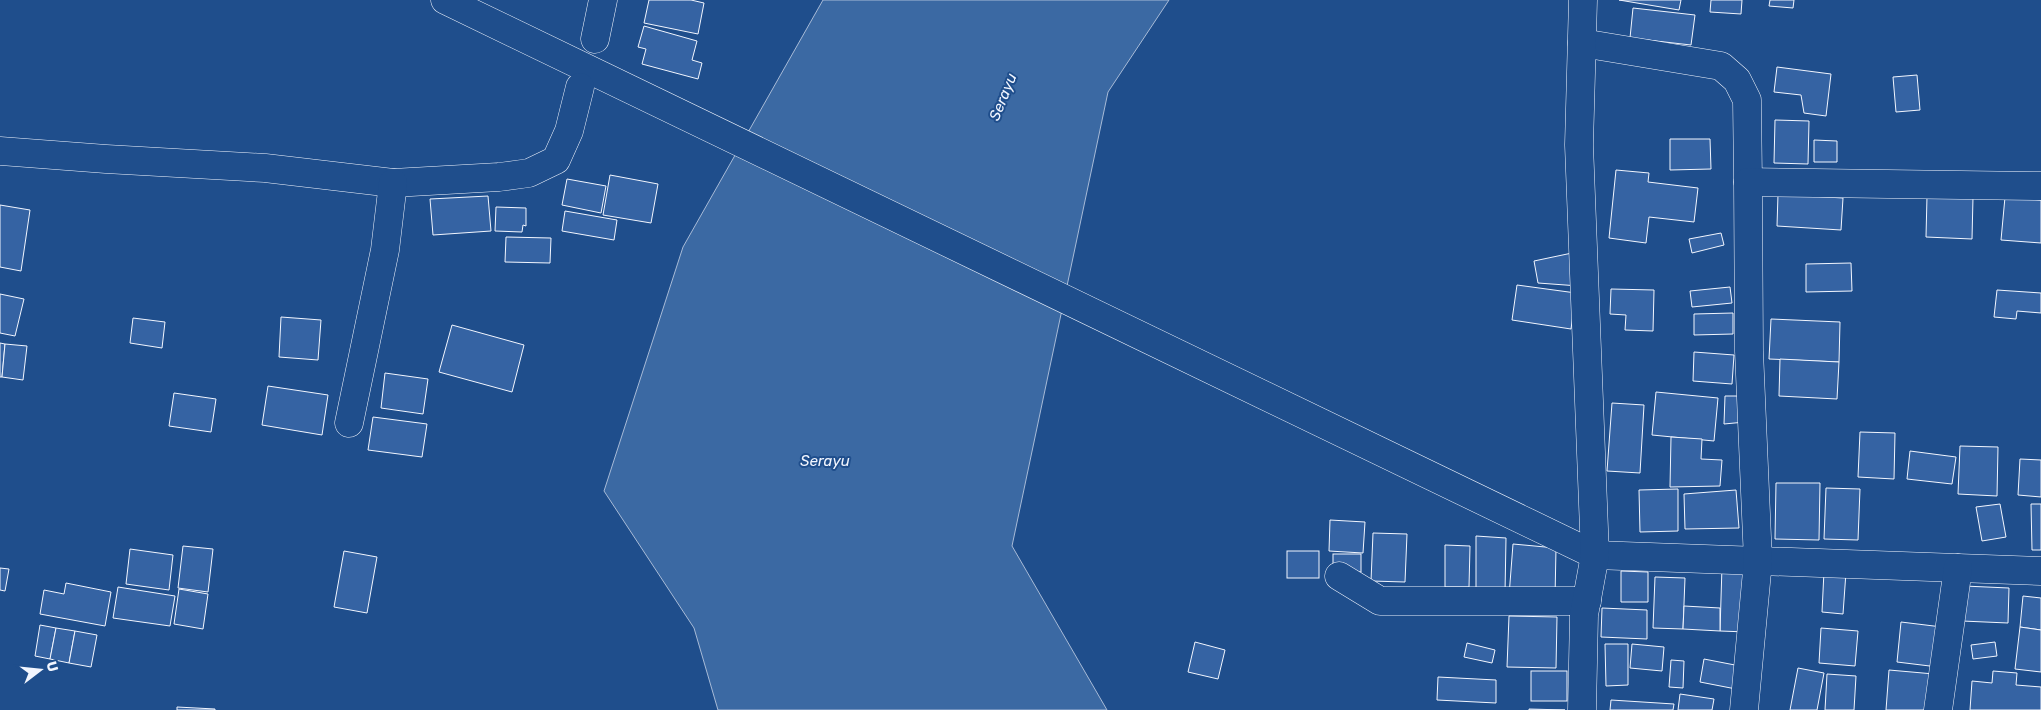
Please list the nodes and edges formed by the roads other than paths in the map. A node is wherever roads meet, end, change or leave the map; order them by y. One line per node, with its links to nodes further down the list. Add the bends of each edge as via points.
1 (445, 0): 12 (street)
2 (603, 0): 4 (street)
3 (1583, 0): 5 (street)
4 (595, 39)
5 (1582, 43): 8 (street, via 1721,66 1737,80 1747,100); 12 (street, via 1579,145)
6 (580, 87): 9 (street, via 569,131 556,160 529,173)
7 (0, 151): 9 (street, via 265,168)
8 (1748, 182): 10 (street); 13 (street)
9 (393, 183): 11 (street, via 385,250)
10 (2041, 186)
11 (349, 423)
12 (1595, 555): 13 (street); 17 (street)
13 (1758, 562): 14 (street); 19 (street)
14 (1958, 568): 15 (street); 20 (street)
15 (2041, 571)
16 (1339, 576): 17 (street, via 1380,601)
17 (1587, 601): 18 (street)
18 (1582, 710)
19 (1744, 710)
20 (1938, 710)

